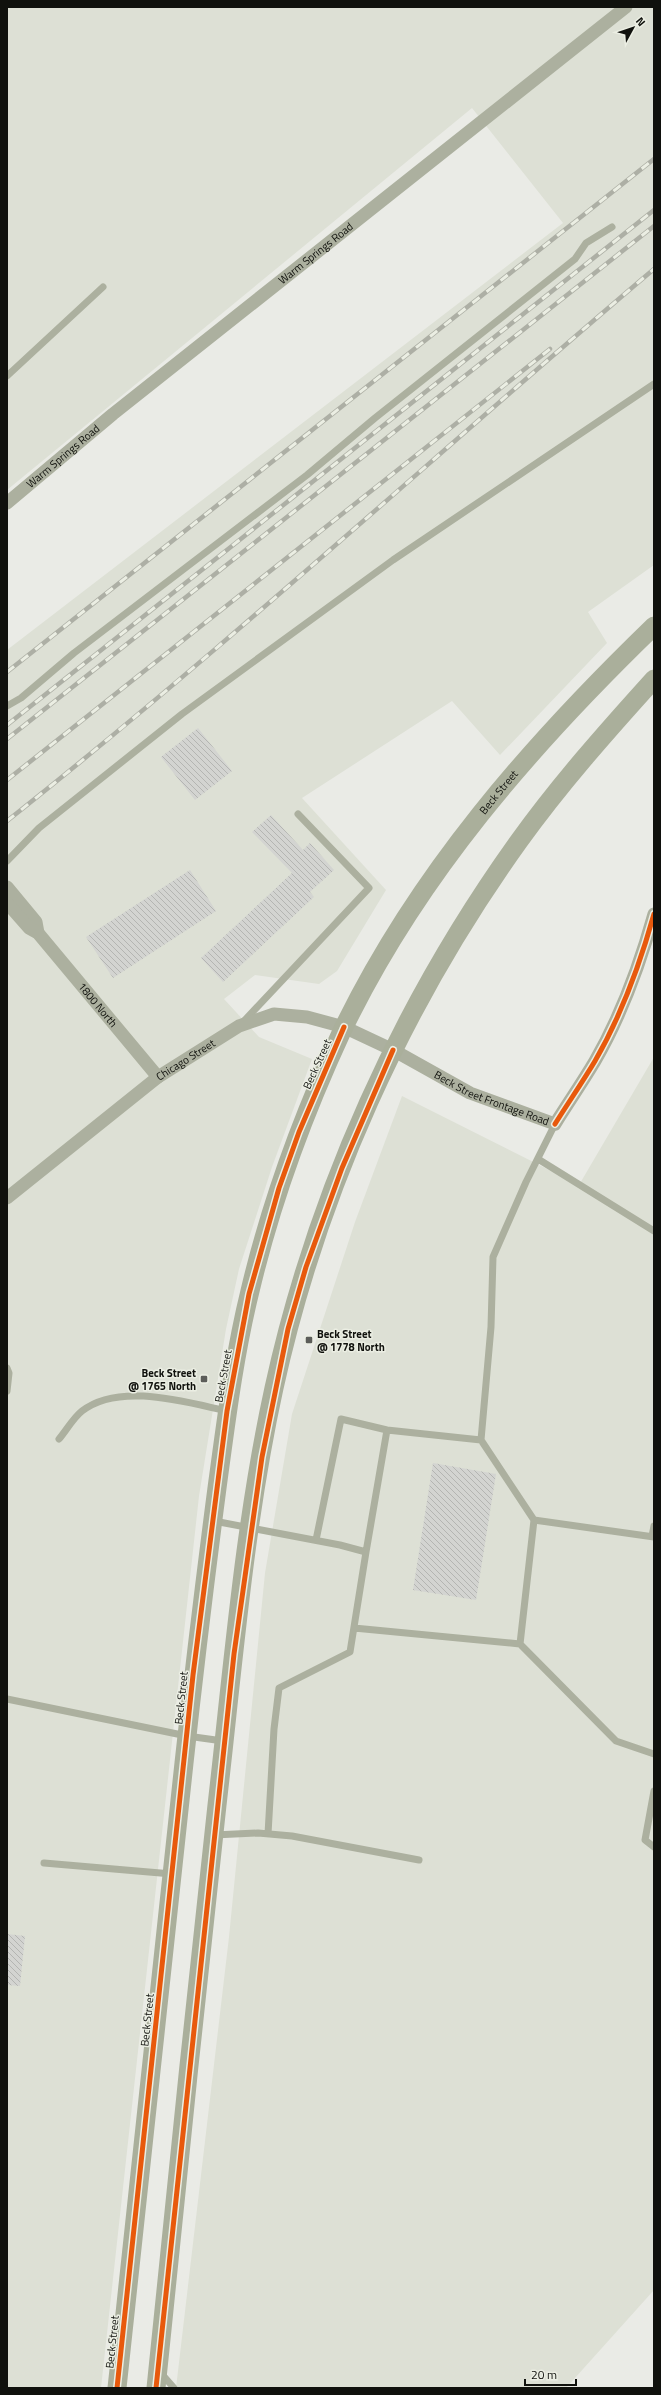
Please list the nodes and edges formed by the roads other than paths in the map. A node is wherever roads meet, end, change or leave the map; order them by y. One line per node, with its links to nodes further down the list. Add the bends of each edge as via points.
1 (626, 7): 6 (street, Warm Springs Road, via 108,418)
2 (612, 227): 9 (lane, via 586,243 576,259 307,475 74,653 21,698)
3 (103, 287): 4 (lane)
4 (7, 376)
5 (654, 384): 11 (lane, via 393,560 182,714 38,828)
6 (7, 503)
7 (654, 626): 17 (main road, Beck Street, via 554,727 507,779 399,930)
8 (654, 679): 18 (main road, via 561,786 516,845 452,942)
9 (7, 706)
10 (298, 814): 16 (lane, via 369,888)
11 (7, 861)
12 (7, 887): 15 (street, 1800 North, via 36,922)
13 (7, 903): 15 (street, 1800 North, via 29,928)
14 (654, 914): 20 (street, Beck Street Frontage Road, via 619,1011 595,1061)
15 (38, 933): 19 (street, 1800 North)
16 (240, 1026): 17 (street, Chicago Street, via 274,1014 307,1017); 19 (street, Chicago Street)
17 (344, 1027): 18 (street, Chicago Street); 26 (main road, Beck Street, via 299,1132 277,1195 249,1294)
18 (394, 1050): 20 (street, Beck Street Frontage Road, via 470,1093); 33 (main road, via 342,1168 302,1281 274,1392)
19 (158, 1076): 22 (street, Chicago Street)
20 (555, 1124): 21 (lane)
21 (538, 1159): 23 (lane); 29 (lane, via 493,1257 491,1327)
22 (7, 1198)
23 (654, 1231)
24 (7, 1368): 25 (lane)
25 (7, 1391)
26 (227, 1411): 28 (lane, via 163,1398 114,1396 82,1411); 31 (main road, Beck Street)
27 (388, 1430): 29 (lane); 35 (lane, via 341,1419); 36 (lane)
28 (59, 1440)
29 (481, 1440): 30 (lane)
30 (534, 1520): 34 (lane); 38 (lane)
31 (213, 1521): 33 (lane); 40 (main road, Beck Street)
32 (654, 1526): 34 (lane)
33 (251, 1529): 35 (lane); 41 (main road)
34 (653, 1537)
35 (316, 1540): 36 (lane)
36 (366, 1552): 37 (lane)
37 (354, 1628): 38 (lane); 44 (lane, via 350,1652 279,1688)
38 (520, 1644): 42 (lane, via 616,1741)
39 (7, 1699): 40 (lane)
40 (187, 1736): 41 (lane); 49 (main road, Beck Street)
41 (225, 1741): 45 (main road)
42 (654, 1754)
43 (654, 1791): 46 (lane, via 645,1840)
44 (268, 1834): 45 (lane); 47 (lane, via 333,1842)
45 (214, 1835): 50 (main road)
46 (654, 1847)
47 (419, 1860)
48 (44, 1863): 49 (lane)
49 (172, 1874): 51 (main road, Beck Street)
50 (158, 2369): 52 (main road); 53 (lane)
51 (117, 2388)
52 (156, 2388)
53 (174, 2388)

